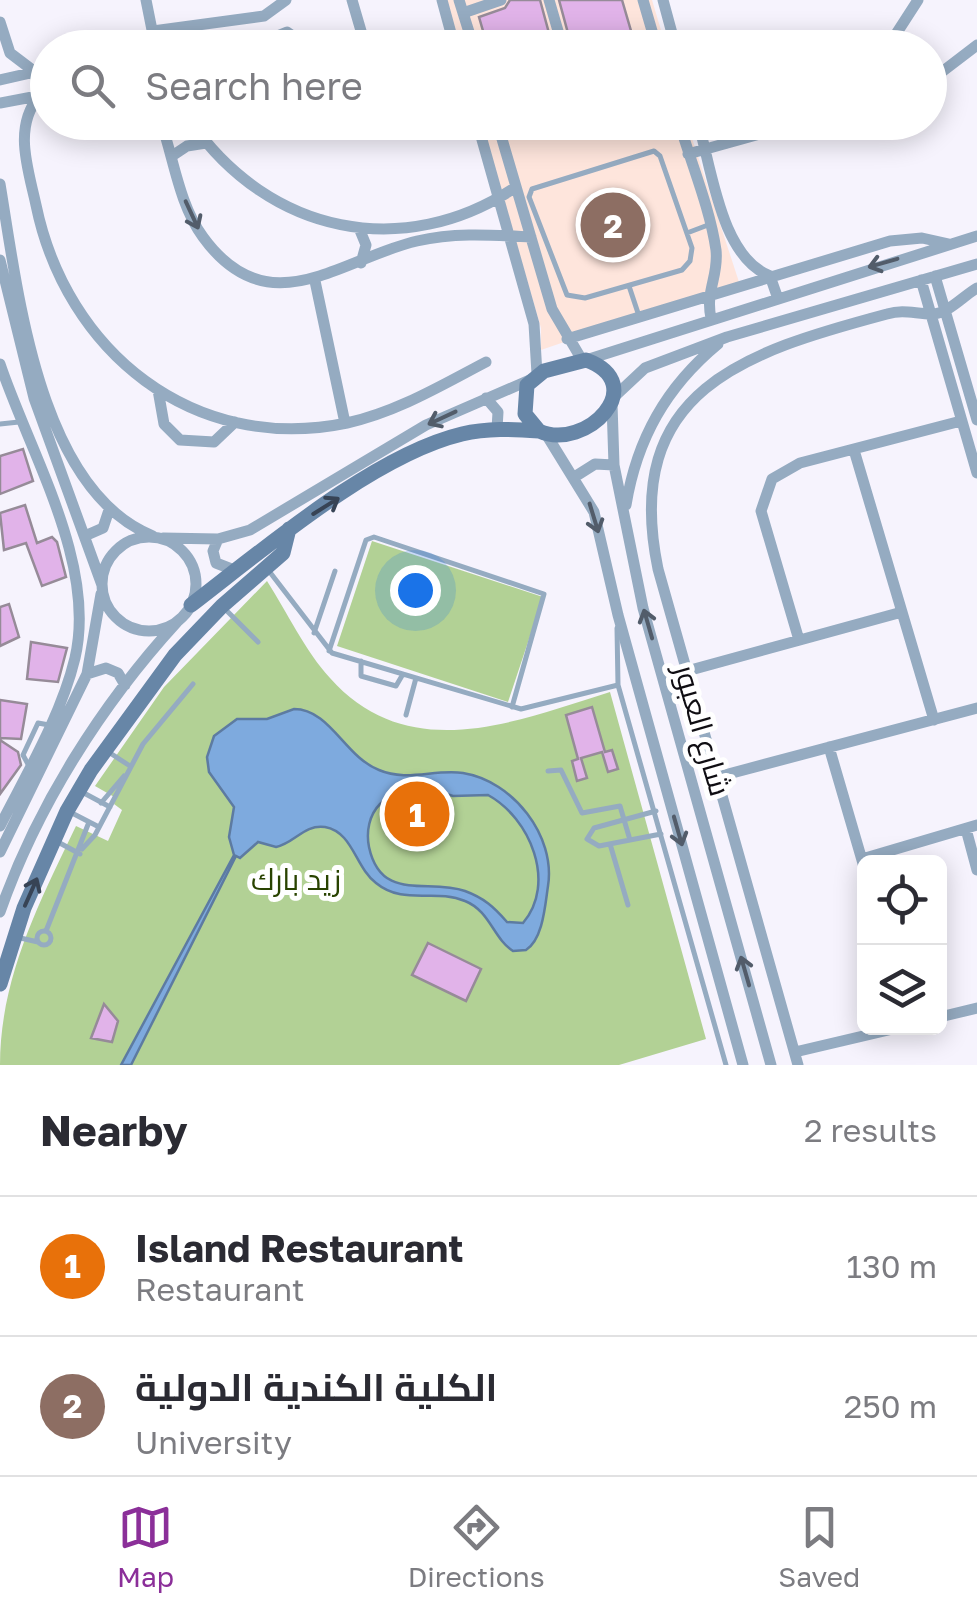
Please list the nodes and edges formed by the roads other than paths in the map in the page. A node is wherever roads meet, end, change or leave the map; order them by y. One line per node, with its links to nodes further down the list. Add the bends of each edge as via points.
1 (146, 0): 13 (street)
2 (286, 0): 11 (street)
3 (352, 0): 16 (street)
4 (442, 0): 17 (street)
5 (501, 0): 10 (street)
6 (549, 0): 19 (street)
7 (663, 0): 9 (street); 21 (street)
8 (918, 0): 22 (street)
9 (644, 3): 20 (street)
10 (461, 6): 18 (street)
11 (264, 16): 14 (street); 15 (street)
12 (0, 22): 24 (street, via 10,52)
13 (152, 30)
14 (159, 30)
15 (268, 30)
16 (361, 30)
17 (450, 30)
18 (468, 30)
19 (558, 30)
20 (652, 30)
21 (671, 30)
22 (899, 30)
23 (977, 46): 25 (street)
24 (30, 64)
25 (947, 68)
26 (30, 73): 27 (street)
27 (0, 80)
28 (30, 98): 29 (street)
29 (0, 104)
30 (30, 111): 78 (street, via 24,146 49,257 87,326)
31 (167, 140): 41 (street)
32 (204, 140): 38 (street)
33 (482, 140): 44 (street)
34 (502, 140): 43 (street)
35 (684, 140): 40 (street)
36 (703, 140): 39 (street)
37 (738, 140): 39 (street)
38 (206, 143): 41 (street); 46 (street, via 264,192 310,215)
39 (706, 149): 40 (street); 59 (street, via 733,244 749,265)
40 (688, 154): 45 (street)
41 (172, 156): 62 (street, one-way to 62, via 190,214 220,255 264,279)
42 (0, 184): 95 (street, via 42,382 76,464)
43 (516, 187): 44 (street); 51 (street)
44 (498, 199): 48 (street); 49 (street)
45 (709, 225): 47 (lane); 65 (street, via 716,262)
46 (359, 228): 48 (street); 54 (street, via 366,245)
47 (687, 234): 56 (lane, via 660,156 643,152 532,189); 63 (lane, via 692,255 682,270)
48 (415, 236): 49 (street); 54 (street)
49 (509, 236): 51 (street); 77 (street, via 537,336)
50 (977, 236): 52 (street)
51 (531, 237): 58 (street)
52 (949, 244): 57 (street, one-way to 57); 59 (street, via 922,238 890,242)
53 (0, 260): 98 (street, via 34,398)
54 (361, 262): 62 (street)
55 (977, 264): 60 (street)
56 (556, 270): 58 (lane); 63 (lane, via 573,298)
57 (845, 274): 66 (street); 67 (street)
58 (542, 275): 73 (street)
59 (770, 276): 65 (street); 66 (street)
60 (935, 276): 61 (street); 68 (street)
61 (921, 280): 67 (street); 69 (street)
62 (315, 281): 88 (street)
63 (629, 286): 70 (lane)
64 (977, 288): 68 (street)
65 (706, 296): 70 (street); 71 (street)
66 (777, 296): 71 (street)
67 (854, 300): 72 (street)
68 (947, 310): 69 (street); 82 (street)
69 (932, 314): 81 (street); 115 (street, via 905,310 769,348 702,388 678,419 660,454 650,530)
70 (639, 317): 73 (street)
71 (711, 318): 74 (street)
72 (727, 336): 80 (street, via 645,368); 96 (street, via 667,396 637,458)
73 (567, 339): 74 (street)
74 (584, 360): 77 (street); 80 (street, via 608,375)
75 (486, 362): 88 (street)
76 (1, 373): 84 (street)
77 (535, 377): 79 (street); 90 (street, via 523,407)
78 (158, 390): 85 (street); 85 (street, via 164,424 180,440 214,442)
79 (486, 398): 89 (street, via 498,412); 100 (street, one-way to 100, via 398,440 265,522)
80 (613, 400): 90 (street, via 598,422 568,434); 92 (street, شارع العبور)
81 (954, 400): 82 (street); 86 (street)
82 (973, 400): 83 (street)
83 (977, 420): 86 (street)
84 (20, 422): 87 (lane); 139 (street, via 78,581 75,658)
85 (236, 422): 88 (street, via 288,428)
86 (962, 423): 91 (street); 93 (street)
87 (0, 424)
88 (344, 424)
89 (497, 429): 90 (street); 97 (street, one-way to 89, via 436,441)
90 (542, 433): 94 (street, شارع العبور)
91 (854, 450): 107 (street); 111 (street, via 785,468 764,494 765,527)
92 (614, 465): 94 (street, via 595,464); 96 (street, شارع العبور)
93 (977, 474)
94 (576, 476): 108 (street, شارع العبور, one-way to 108, via 594,512)
95 (109, 510): 98 (street, via 103,528); 99 (street)
96 (624, 514): 164 (street, شارع العبور, one-way to 96, via 643,608)
97 (289, 529): 101 (street, via 283,553); 102 (street)
98 (86, 535): 104 (street)
99 (158, 538): 100 (street); 104 (street, via 116,549); 105 (street, via 190,560 196,582)
100 (218, 539): 102 (street, via 216,563)
101 (268, 569): 106 (street); 110 (lane)
102 (234, 570): 105 (street)
103 (335, 570): 110 (lane)
104 (102, 587): 109 (street, via 110,610 125,625 146,631); 116 (street)
105 (191, 605): 109 (street)
106 (222, 606): 112 (lane); 127 (street, via 175,655)
107 (902, 612): 111 (street); 125 (street)
108 (618, 615): 121 (lane); 163 (street, شارع العبور, one-way to 163)
109 (177, 622): 120 (street)
110 (314, 633): 113 (lane)
111 (799, 640): 115 (street)
112 (258, 642)
113 (329, 651): 114 (lane); 122 (lane, via 366,540 374,537 544,594)
114 (361, 662): 117 (lane); 117 (lane, via 361,676 398,686)
115 (687, 672): 131 (street)
116 (87, 674): 120 (street, via 113,670); 147 (street)
117 (403, 674): 118 (lane)
118 (416, 678): 122 (lane); 124 (lane)
119 (193, 684): 128 (lane)
120 (126, 685): 143 (street)
121 (618, 685): 122 (lane); 136 (lane)
122 (512, 707)
123 (977, 708): 125 (street)
124 (406, 715)
125 (934, 720): 126 (street)
126 (829, 747): 131 (street); 149 (street)
127 (104, 750): 128 (lane); 132 (street)
128 (130, 766): 130 (lane)
129 (548, 771): 137 (lane, via 561,770 582,813 618,806)
130 (124, 776): 133 (lane); 134 (lane)
131 (717, 776): 161 (street)
132 (79, 790): 133 (lane); 135 (street)
133 (102, 803): 134 (lane)
134 (110, 807): 141 (lane)
135 (67, 811): 138 (lane); 146 (street)
136 (656, 811): 137 (lane); 142 (lane)
137 (625, 820): 144 (lane); 145 (lane, via 588,832 592,845)
138 (89, 822): 141 (lane); 148 (lane)
139 (0, 826)
140 (971, 827): 150 (street); 151 (street)
141 (99, 828): 148 (lane)
142 (661, 834): 144 (lane); 162 (lane)
143 (31, 839): 146 (street); 153 (street)
144 (630, 840): 145 (lane)
145 (610, 844): 152 (lane)
146 (52, 846): 148 (lane); 155 (street, one-way to 146)
147 (0, 852)
148 (81, 852): 154 (lane)
149 (861, 855)
150 (887, 855)
151 (977, 870)
152 (628, 905)
153 (0, 912)
154 (46, 931): 156 (lane); 156 (lane, via 51,941)
155 (14, 937): 156 (lane); 157 (street)
156 (38, 942)
157 (0, 984)
158 (977, 1008): 159 (street)
159 (947, 1015)
160 (873, 1035): 161 (street)
161 (797, 1058)
162 (726, 1065)
163 (744, 1065)
164 (771, 1065)

